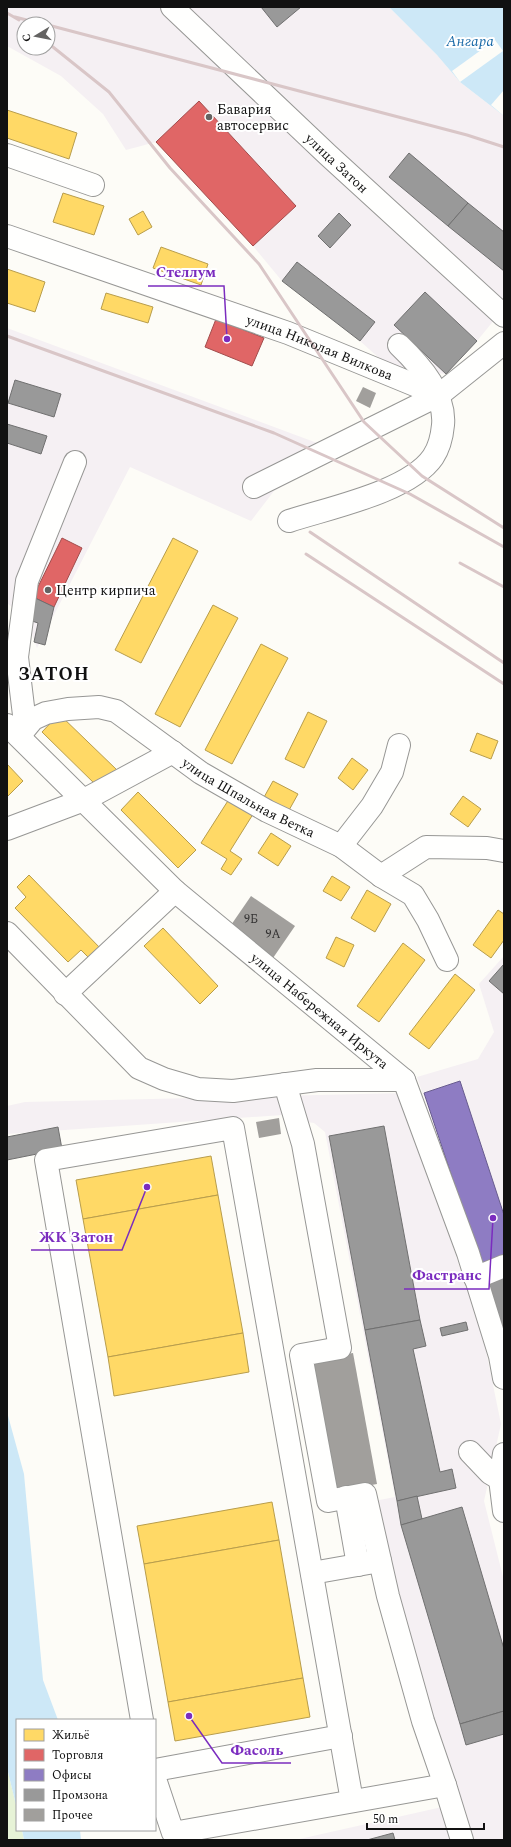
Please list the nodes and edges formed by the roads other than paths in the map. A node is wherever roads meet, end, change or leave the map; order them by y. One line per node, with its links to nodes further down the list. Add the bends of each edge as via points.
1 (172, 7): 5 (street, улица Затон, via 328,155)
2 (7, 155): 3 (street)
3 (93, 185)
4 (7, 236): 8 (street, улица Николая Вилкова, via 288,333)
5 (504, 316)
6 (504, 343): 8 (street)
7 (399, 345): 8 (street)
8 (439, 395): 10 (street); 11 (street, via 444,415 442,435 433,457 417,472 374,494)
9 (75, 462): 12 (street, via 27,581 17,657 24,716)
10 (254, 487)
11 (289, 521)
12 (16, 731): 14 (street, улица Шпальная Ветка, via 46,713 99,707 116,711); 15 (street, улица Набережная Иркута)
13 (399, 745): 17 (street, via 392,772 372,806)
14 (173, 752): 15 (street); 17 (street, улица Шпальная Ветка, via 202,773 267,811)
15 (84, 800): 16 (street); 20 (street, улица Набережная Иркута)
16 (7, 829)
17 (341, 846): 19 (street, улица Шпальная Ветка)
18 (504, 851): 19 (street, via 487,848 426,847)
19 (381, 876): 22 (street, улица Шпальная Ветка, via 413,895)
20 (175, 892): 23 (street); 24 (street, улица Набережная Иркута)
21 (7, 933): 23 (street)
22 (447, 960)
23 (65, 994): 25 (street, via 139,1068 164,1079 198,1089 233,1091)
24 (404, 1080): 25 (street, via 316,1080); 27 (street)
25 (285, 1084): 33 (street, via 303,1144 340,1348 301,1355)
26 (504, 1266): 27 (street)
27 (475, 1278): 28 (street)
28 (502, 1352): 29 (street)
29 (504, 1378)
30 (470, 1452): 32 (street, via 490,1473)
31 (504, 1454): 32 (street)
32 (500, 1479): 35 (street)
33 (337, 1499): 34 (street); 36 (street, via 365,1494); 37 (street)
34 (300, 1505): 38 (street); 39 (street, via 233,1128 46,1160)
35 (504, 1511)
36 (380, 1560): 37 (street); 43 (street, via 421,1714)
37 (358, 1565): 38 (street)
38 (312, 1573): 40 (street)
39 (142, 1719)
40 (341, 1736): 41 (street); 44 (street)
41 (156, 1770)
42 (156, 1782): 44 (street, via 173,1833)
43 (445, 1785): 44 (street); 45 (street)
44 (352, 1801)
45 (462, 1840)

